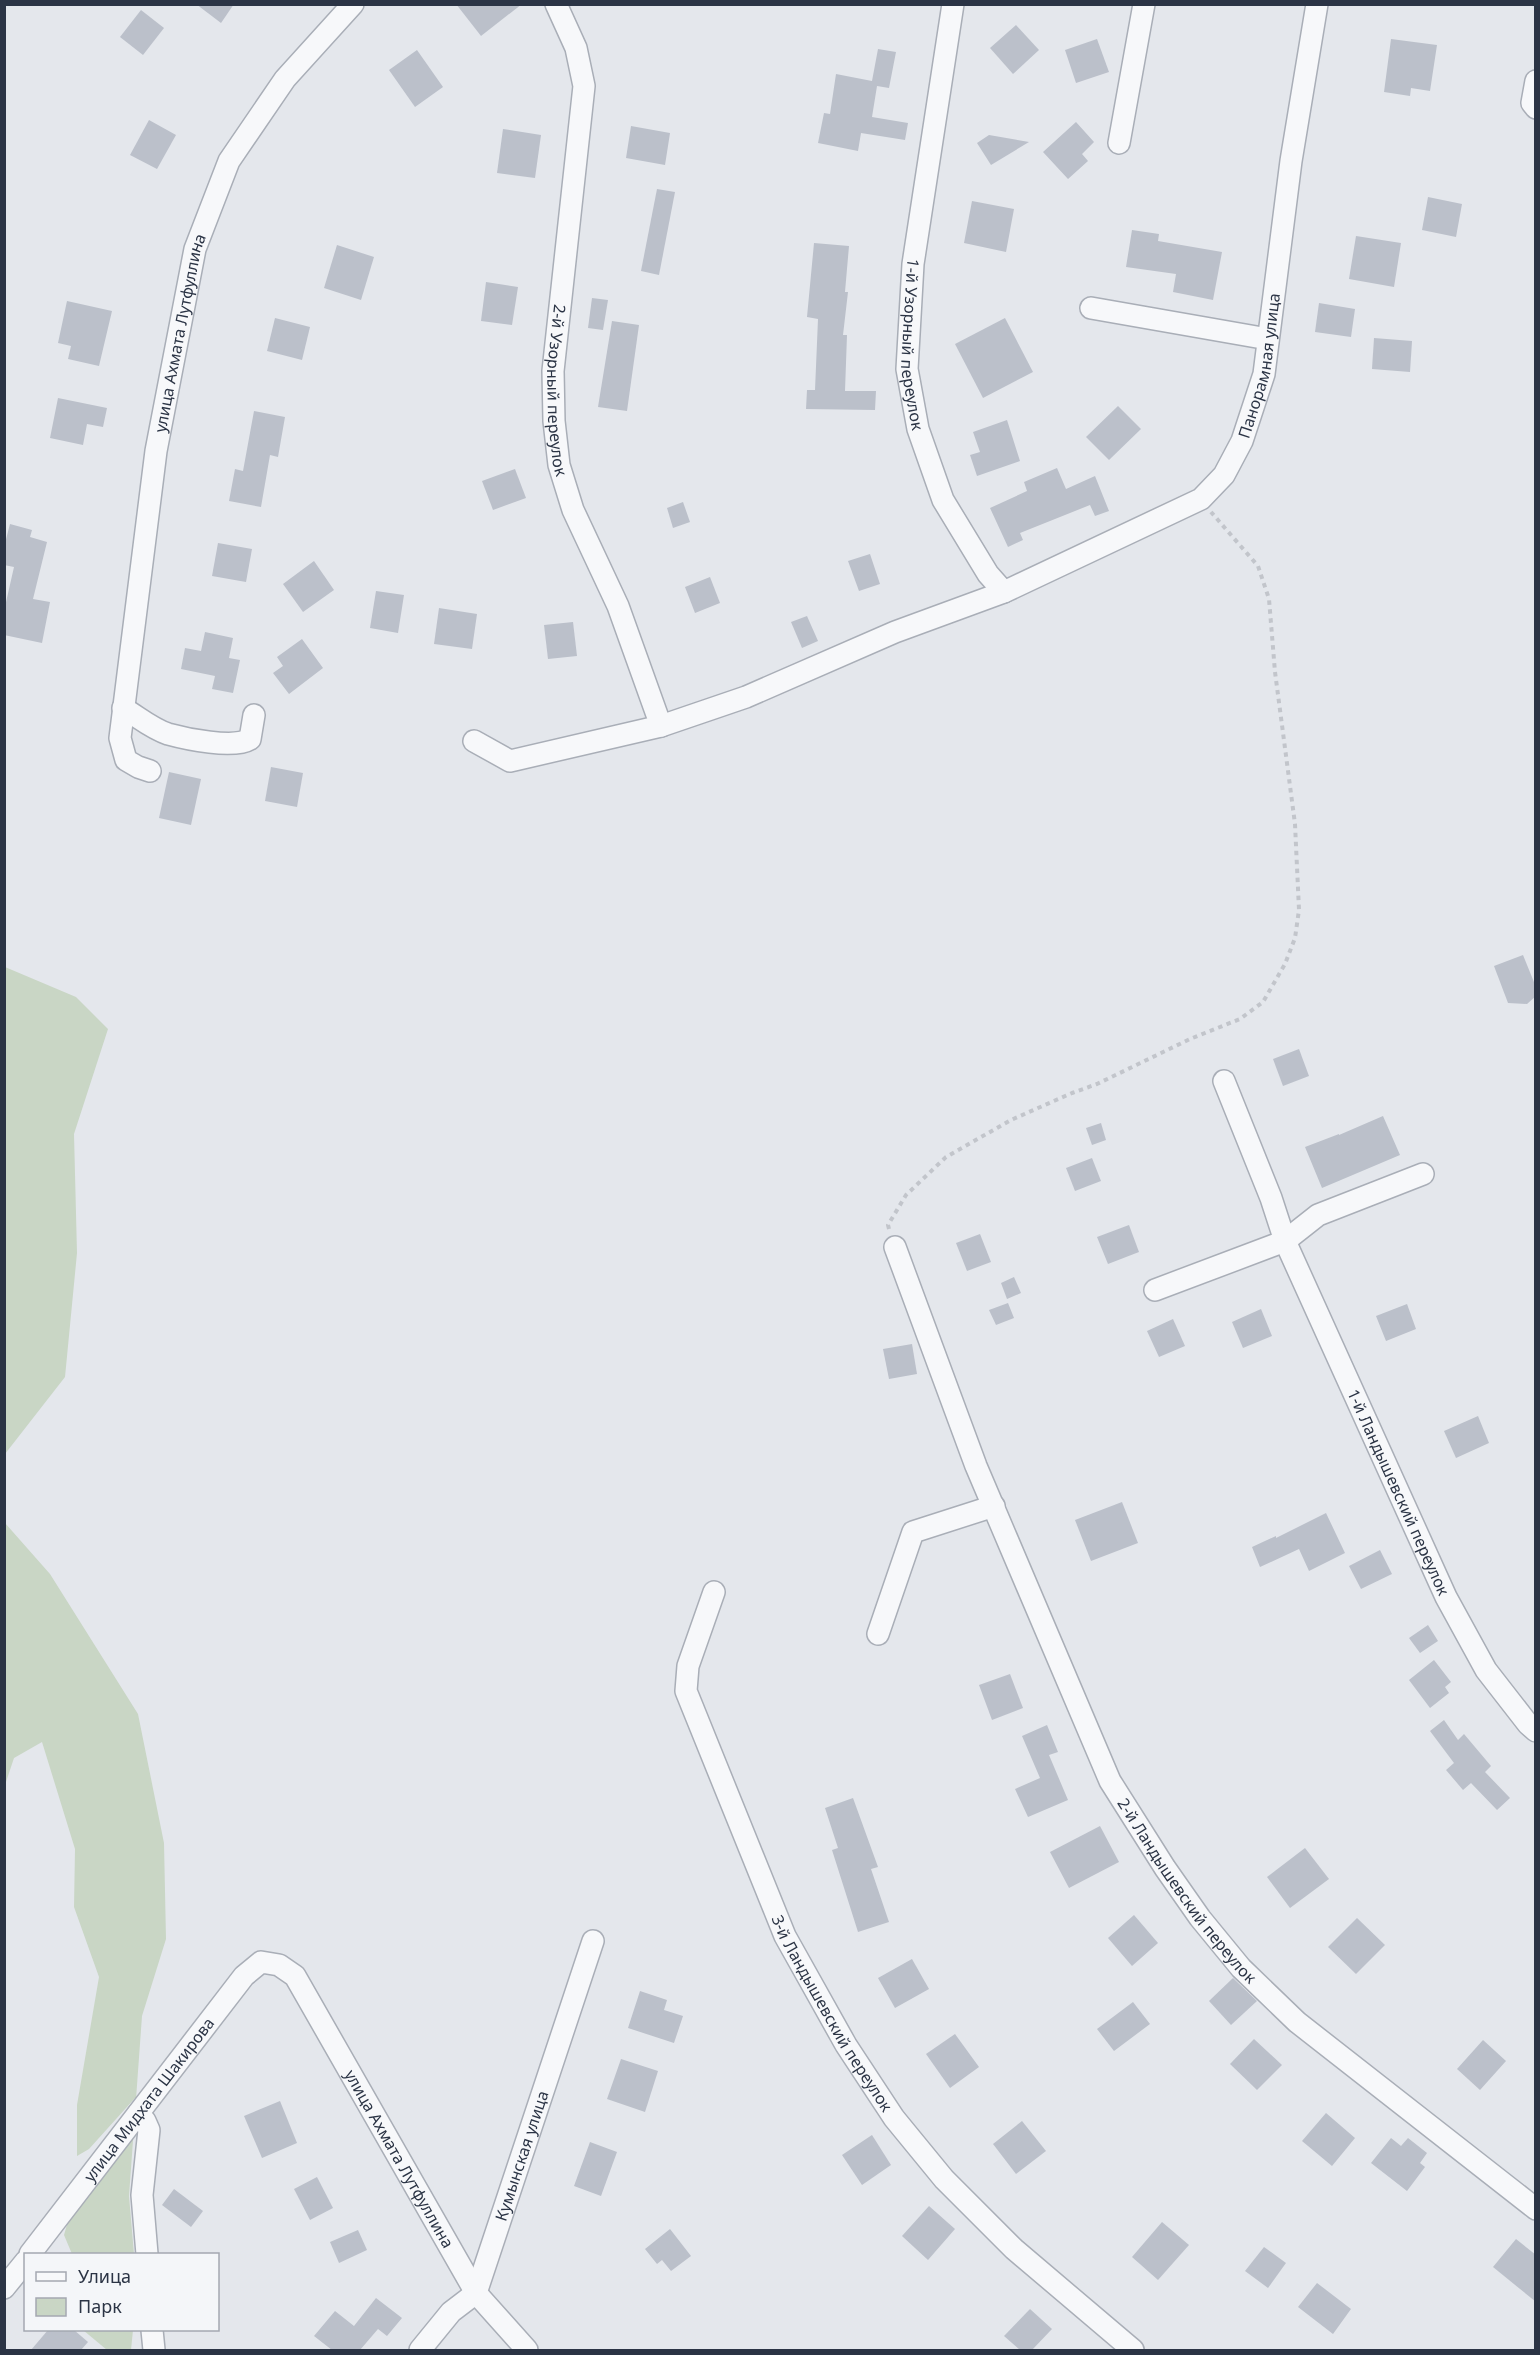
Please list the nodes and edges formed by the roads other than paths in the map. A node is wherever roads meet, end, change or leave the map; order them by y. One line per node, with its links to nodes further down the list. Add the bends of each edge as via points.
1 (353, 4): 12 (street, улица Ахмата Лутфуллина, via 285,79 229,161 195,249 156,451)
2 (556, 4): 14 (street, 2-й Узорный переулок, via 576,48 584,86 553,371 560,465 573,510 618,606)
3 (953, 4): 11 (street, 1-й Узорный переулок, via 913,264 907,369 918,429 943,500 987,574)
4 (1144, 4): 8 (street)
5 (1317, 4): 10 (street, Панорамная улица, via 1291,161)
6 (1536, 81): 7 (street, via 1532,103)
7 (1536, 108)
8 (1119, 143)
9 (1090, 308): 10 (street)
10 (1268, 339): 11 (street, Панорамная улица, via 1264,374 1242,441 1224,475 1201,499)
11 (1004, 592): 14 (street, Панорамная улица, via 895,632 746,697)
12 (123, 708): 13 (street, via 166,733 220,743 243,744 250,739); 16 (street, улица Ахмата Лутфуллина, via 120,738 126,759)
13 (254, 715)
14 (661, 726): 15 (street, Панорамная улица, via 510,761)
15 (474, 741)
16 (150, 771)
17 (1224, 1081): 19 (street, 1-й Ландышевский переулок)
18 (1423, 1174): 19 (street, via 1318,1215)
19 (1285, 1241): 21 (street); 25 (street, 1-й Ландышевский переулок, via 1446,1597 1486,1670)
20 (895, 1247): 22 (street, 2-й Ландышевский переулок)
21 (1155, 1290)
22 (994, 1506): 24 (street, via 913,1533); 29 (street, 2-й Ландышевский переулок, via 1110,1781 1200,1918 1241,1968 1297,2022)
23 (714, 1592): 39 (street, 3-й Ландышевский переулок, via 688,1666 686,1691 791,1946 846,2045 894,2118 944,2179 1014,2249)
24 (878, 1634)
25 (1536, 1731)
26 (593, 1941): 34 (street, Кумынская улица)
27 (279, 1965): 28 (street, улица Мидхата Шакирова, via 261,1962 244,1976); 34 (street, улица Ахмата Лутфуллина, via 295,1976)
28 (138, 2114): 30 (street, улица Мидхата Шакирова); 31 (street, via 148,2130 142,2195)
29 (1536, 2209)
30 (31, 2253)
31 (147, 2253)
32 (24, 2263): 33 (street)
33 (4, 2288)
34 (476, 2293): 37 (street, via 451,2312); 38 (street, улица Ахмата Лутфуллина)
35 (152, 2331): 36 (street)
36 (154, 2350)
37 (420, 2350)
38 (527, 2350)
39 (1133, 2350)

